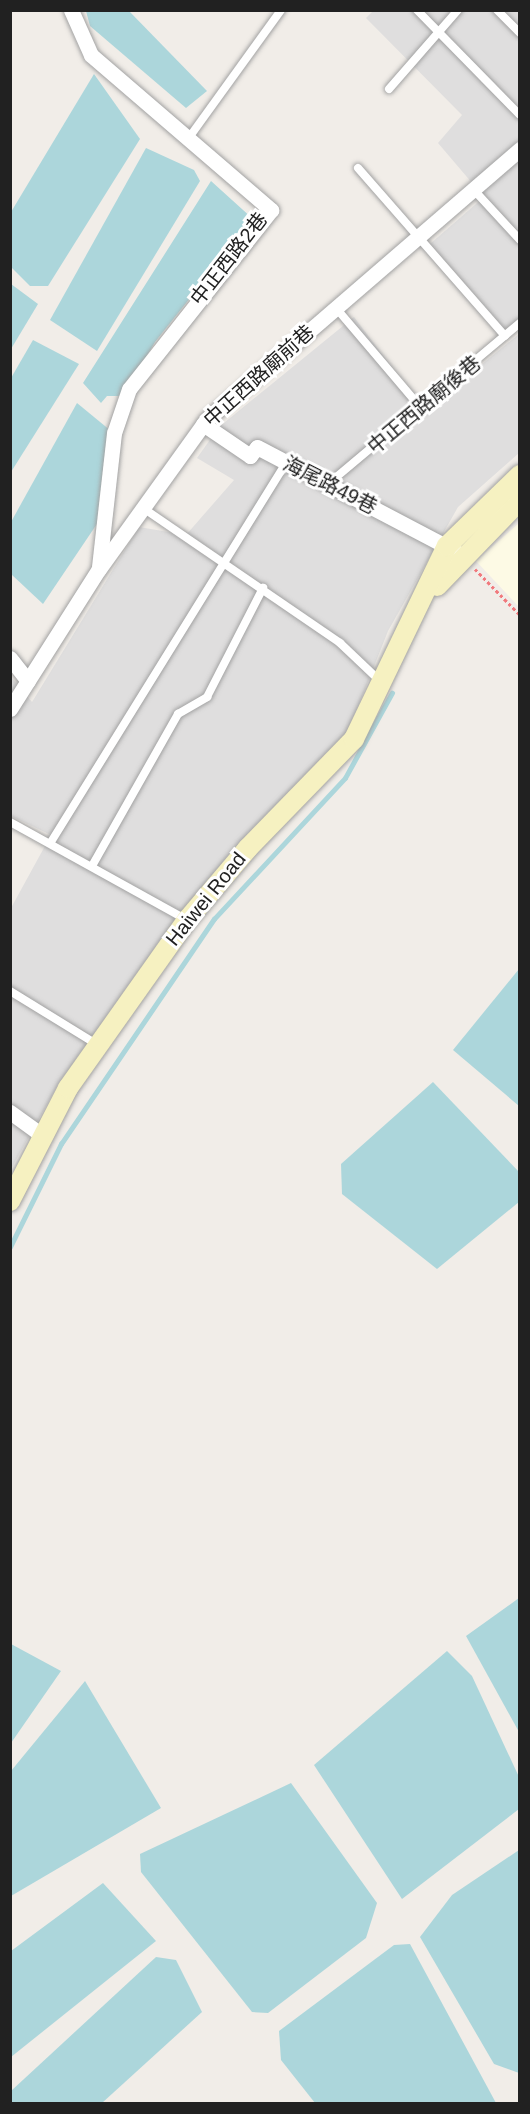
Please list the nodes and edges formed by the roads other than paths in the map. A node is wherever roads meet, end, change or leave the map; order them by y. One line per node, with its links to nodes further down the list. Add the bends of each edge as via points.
1 (71, 10): 10 (street, 中正西路2巷, via 92,55)
2 (281, 10): 10 (lane)
3 (417, 10): 6 (lane)
4 (458, 10): 6 (lane)
5 (497, 10): 7 (lane)
6 (440, 32): 8 (lane); 9 (lane)
7 (519, 33)
8 (389, 89)
9 (519, 115)
10 (188, 139): 28 (street, 中正西路2巷, via 271,210 129,389 114,433)
11 (519, 148): 13 (street, 中正西路廟前巷)
12 (358, 168): 14 (lane)
13 (473, 189): 14 (street, 中正西路廟前巷); 15 (lane)
14 (418, 237): 16 (street, 中正西路廟前巷); 18 (lane)
15 (519, 240)
16 (336, 308): 19 (lane); 20 (street, 中正西路廟前巷)
17 (519, 323): 18 (lane, 中正西路廟後巷)
18 (505, 336): 19 (lane, 中正西路廟後巷)
19 (422, 409): 23 (lane, 中正西路廟後巷)
20 (203, 424): 21 (street, 海尾路49巷, via 250,456 257,447); 25 (street, 中正西路廟前巷)
21 (286, 463): 23 (street, 海尾路49巷); 27 (lane, via 232,554)
22 (519, 475): 26 (street, Haiwei Road)
23 (327, 484): 26 (street, 海尾路49巷)
24 (519, 500): 26 (street, Haiwei Road)
25 (142, 507): 27 (lane); 28 (street, 中正西路廟前巷)
26 (454, 551): 32 (street, Haiwei Road, via 416,611)
27 (223, 561): 29 (lane); 35 (lane)
28 (99, 569): 31 (street, 中正西路廟前巷)
29 (263, 588): 32 (lane, via 340,643); 36 (lane, via 207,697 178,714)
30 (10, 658): 31 (street)
31 (28, 681): 33 (street, 中正西路廟前巷)
32 (381, 682): 37 (street, Haiwei Road, via 354,739 248,848)
33 (10, 709)
34 (10, 822): 35 (lane)
35 (51, 842): 36 (lane)
36 (93, 866): 37 (lane)
37 (187, 920): 39 (street, Haiwei Road)
38 (10, 991): 39 (lane)
39 (98, 1045): 41 (street, Haiwei Road)
40 (10, 1112): 41 (street)
41 (42, 1135): 42 (street, Haiwei Road)
42 (15, 1178): 43 (street, Haiwei Road)
43 (10, 1201)

